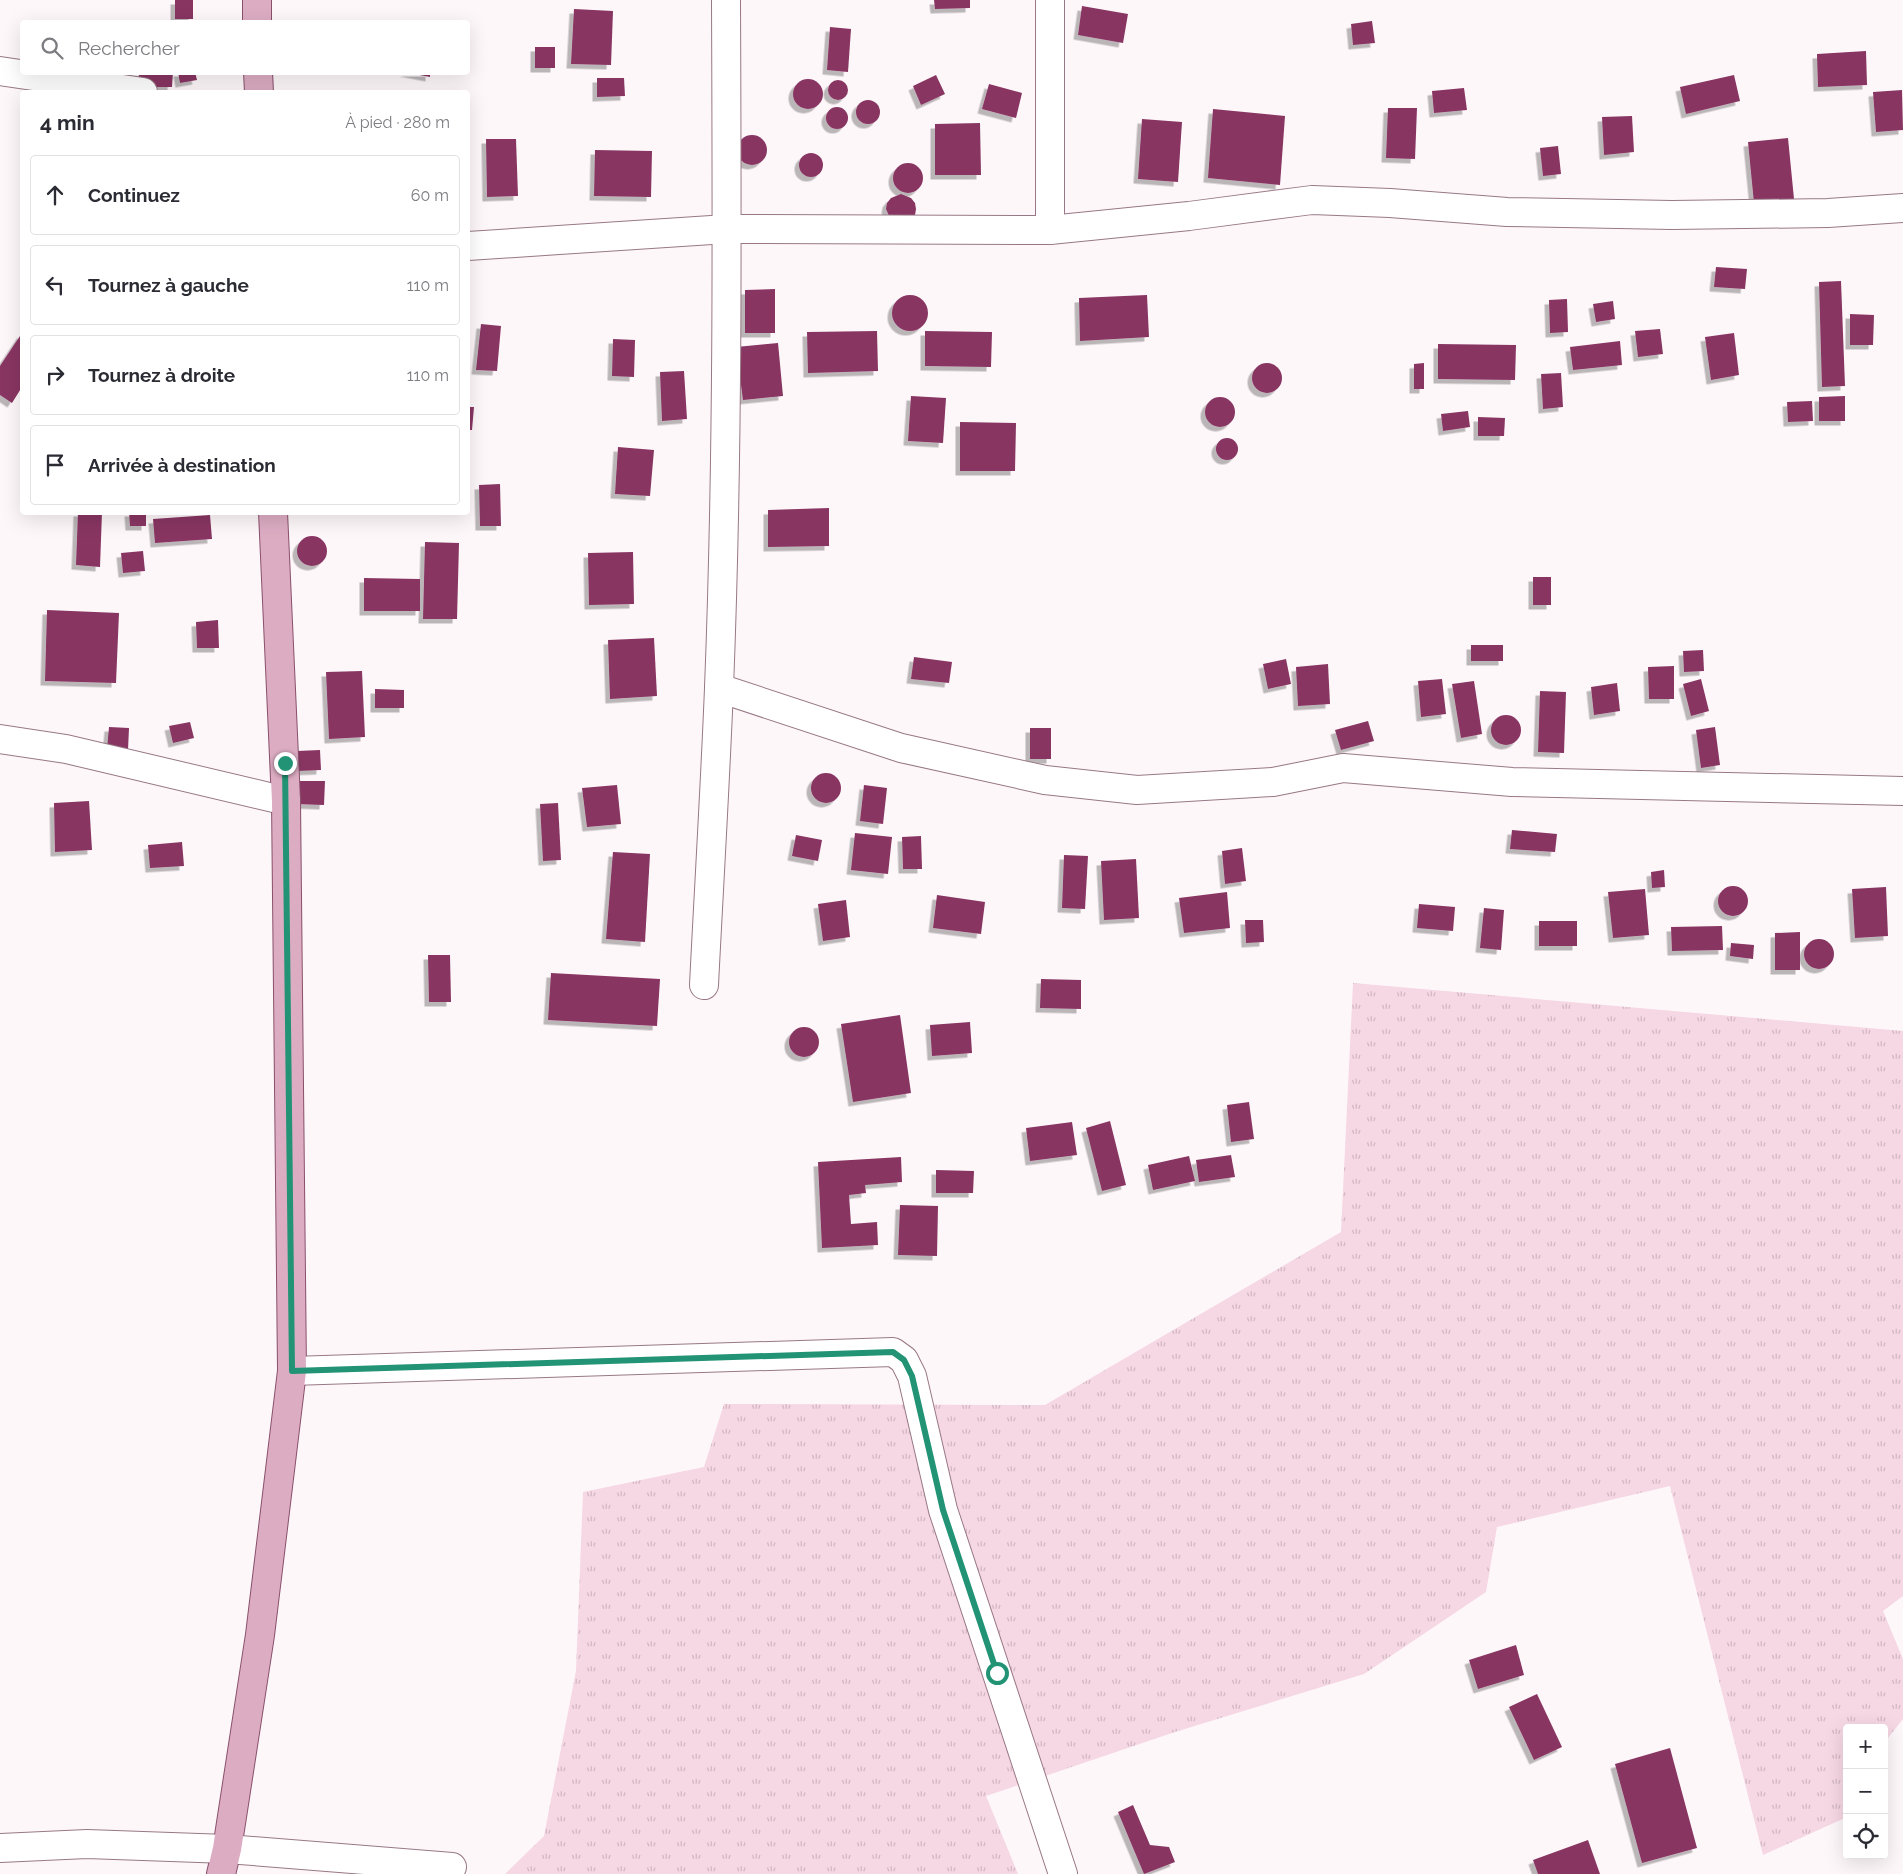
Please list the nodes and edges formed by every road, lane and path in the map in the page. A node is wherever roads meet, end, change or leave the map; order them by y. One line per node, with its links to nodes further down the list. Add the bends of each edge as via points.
1 (257, 0): 4 (main road)
2 (726, 0): 12 (street)
3 (1050, 0): 13 (street)
4 (257, 20)
5 (0, 72): 6 (street)
6 (20, 75)
7 (21, 75): 9 (street)
8 (258, 75): 10 (main road)
9 (129, 90)
10 (259, 90)
11 (1903, 208): 13 (street, via 1828,213 1672,215 1507,212 1312,200)
12 (727, 229): 13 (street); 14 (street); 16 (street)
13 (1050, 230)
14 (470, 246)
15 (273, 515): 19 (main road)
16 (719, 688): 18 (street, via 901,748 1045,780 1137,790 1273,782 1343,768 1512,782); 20 (street)
17 (0, 739): 19 (street, via 66,749)
18 (1903, 791)
19 (286, 801): 21 (main road)
20 (704, 984)
21 (292, 1371): 23 (main road, via 260,1635); 25 (street, via 893,1352 904,1360 912,1376 943,1510)
22 (0, 1848): 23 (street, via 86,1844)
23 (224, 1862): 24 (street)
24 (452, 1867)
25 (1063, 1874)

